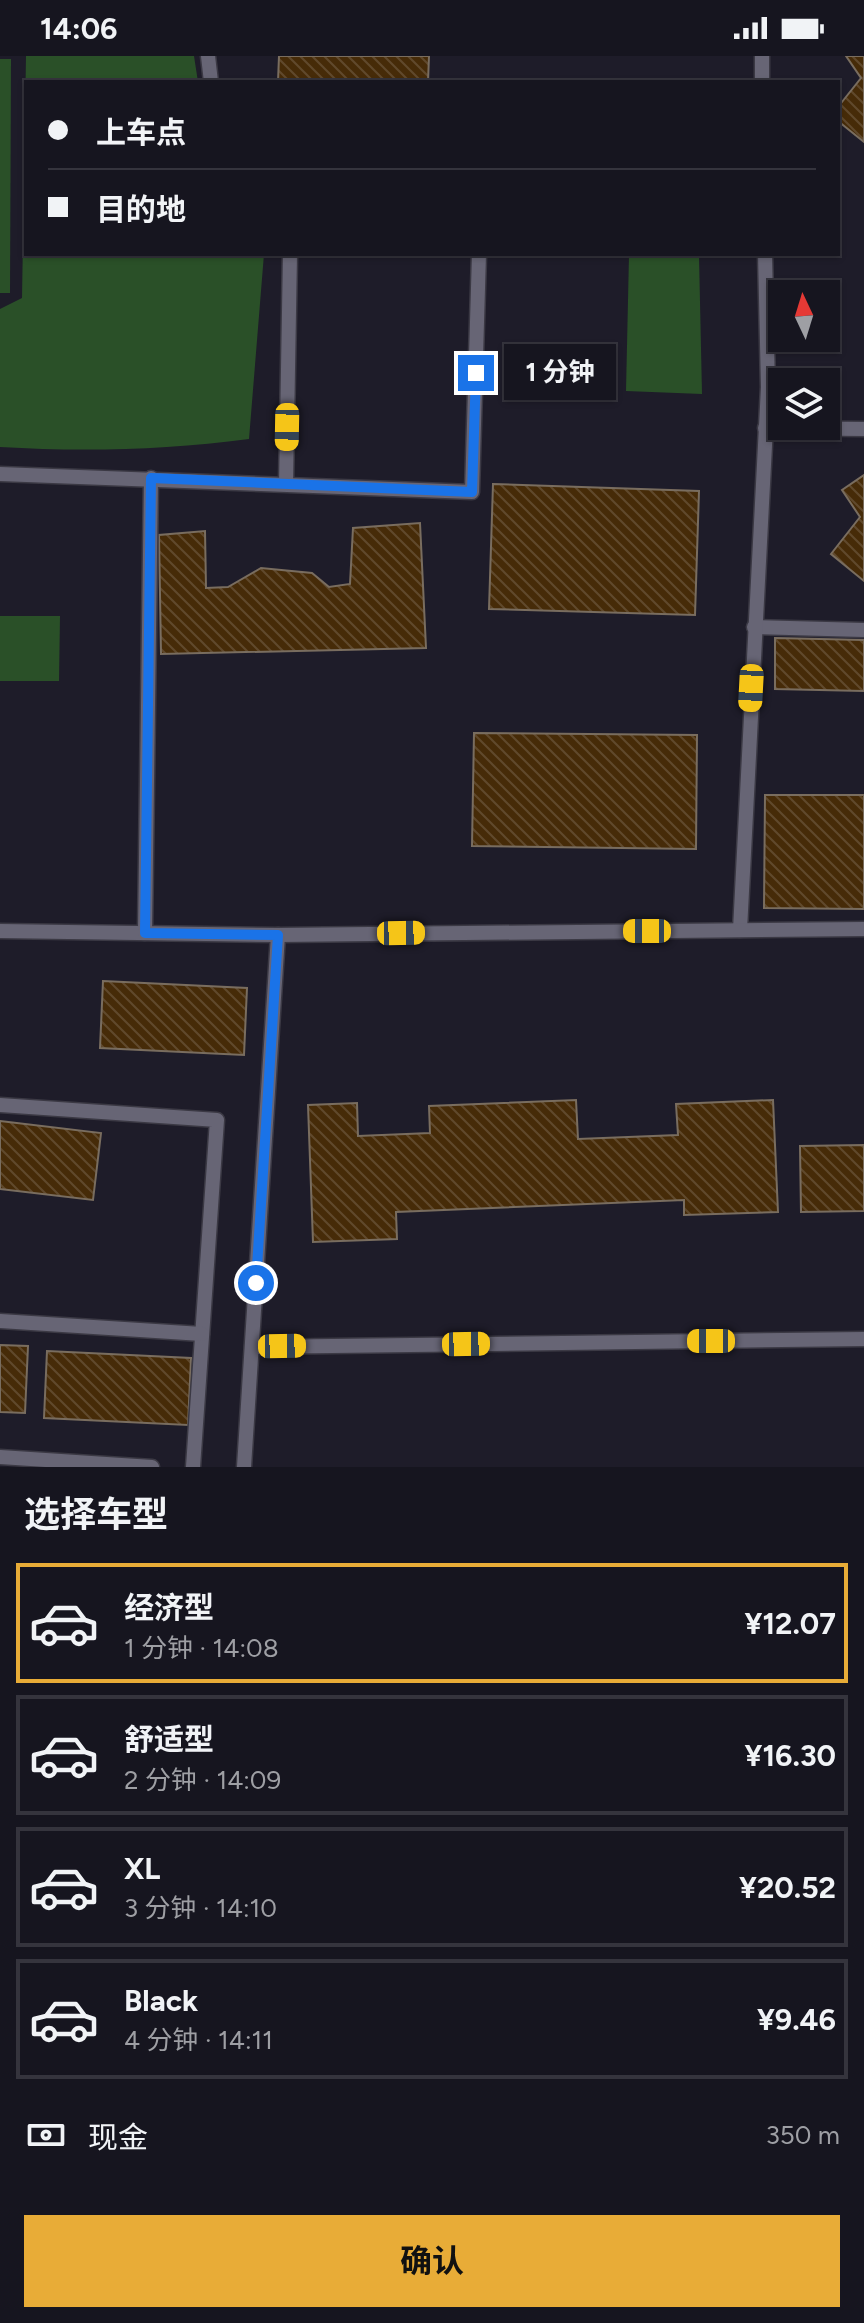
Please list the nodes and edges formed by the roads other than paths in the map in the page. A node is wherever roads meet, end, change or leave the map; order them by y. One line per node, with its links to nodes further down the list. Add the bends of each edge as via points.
1 (208, 56): 3 (lane)
2 (762, 56): 4 (lane)
3 (211, 80)
4 (762, 80)
5 (290, 256): 12 (lane)
6 (479, 256): 12 (lane, via 472,492)
7 (765, 256): 8 (lane)
8 (765, 428): 9 (lane); 13 (lane)
9 (864, 429)
10 (0, 474): 11 (lane)
11 (151, 478): 12 (lane); 18 (lane)
12 (286, 484)
13 (754, 627): 14 (lane); 16 (lane)
14 (864, 630)
15 (864, 929): 16 (lane)
16 (740, 930): 19 (lane)
17 (0, 931): 18 (lane)
18 (145, 933): 19 (lane)
19 (278, 935): 24 (lane)
20 (0, 1105): 22 (lane, via 217,1120)
21 (0, 1321): 22 (lane)
22 (202, 1334): 27 (lane)
23 (864, 1339): 24 (lane)
24 (252, 1347): 28 (lane)
25 (0, 1457): 26 (lane)
26 (152, 1467)
27 (193, 1467)
28 (244, 1467)

